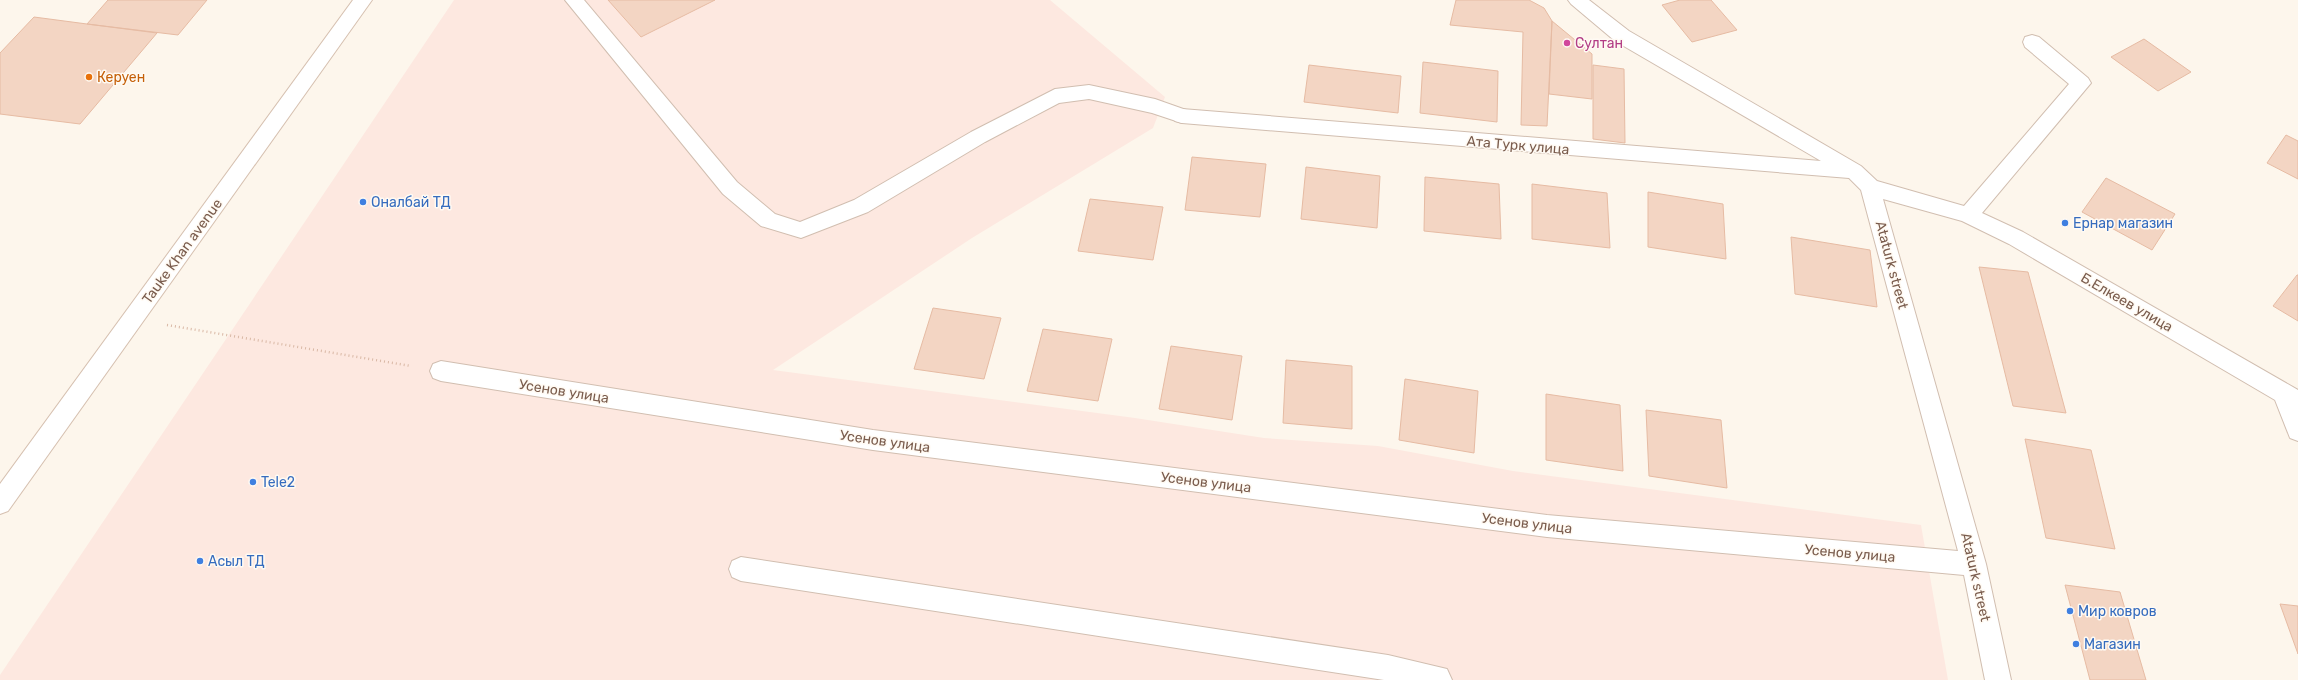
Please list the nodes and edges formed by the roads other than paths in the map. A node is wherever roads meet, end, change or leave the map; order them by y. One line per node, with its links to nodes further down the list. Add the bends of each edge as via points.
1 (363, 0): 11 (street, Tauke Khan avenue)
2 (574, 0): 5 (street, Ата Турк улица, via 730,188 768,220 801,230 861,206 978,137 1055,96 1089,92 1155,106 1182,116)
3 (1577, 0): 5 (street, Ataturk street, via 1622,36)
4 (2032, 42): 7 (street, via 2081,83)
5 (1854, 171): 6 (street, Ataturk street)
6 (1870, 188): 7 (street, Б.Елкеев улица); 12 (street, Ataturk street)
7 (1968, 215): 9 (street, Б.Елкеев улица, via 2016,238)
8 (441, 371): 12 (street, Усенов улица, via 873,440 1539,525)
9 (2291, 397): 10 (street, Б.Елкеев улица)
10 (2298, 430)
11 (0, 503)
12 (1974, 564): 15 (street, Ataturk street)
13 (741, 570): 14 (street, via 1388,668)
14 (1439, 680)
15 (1998, 680)

